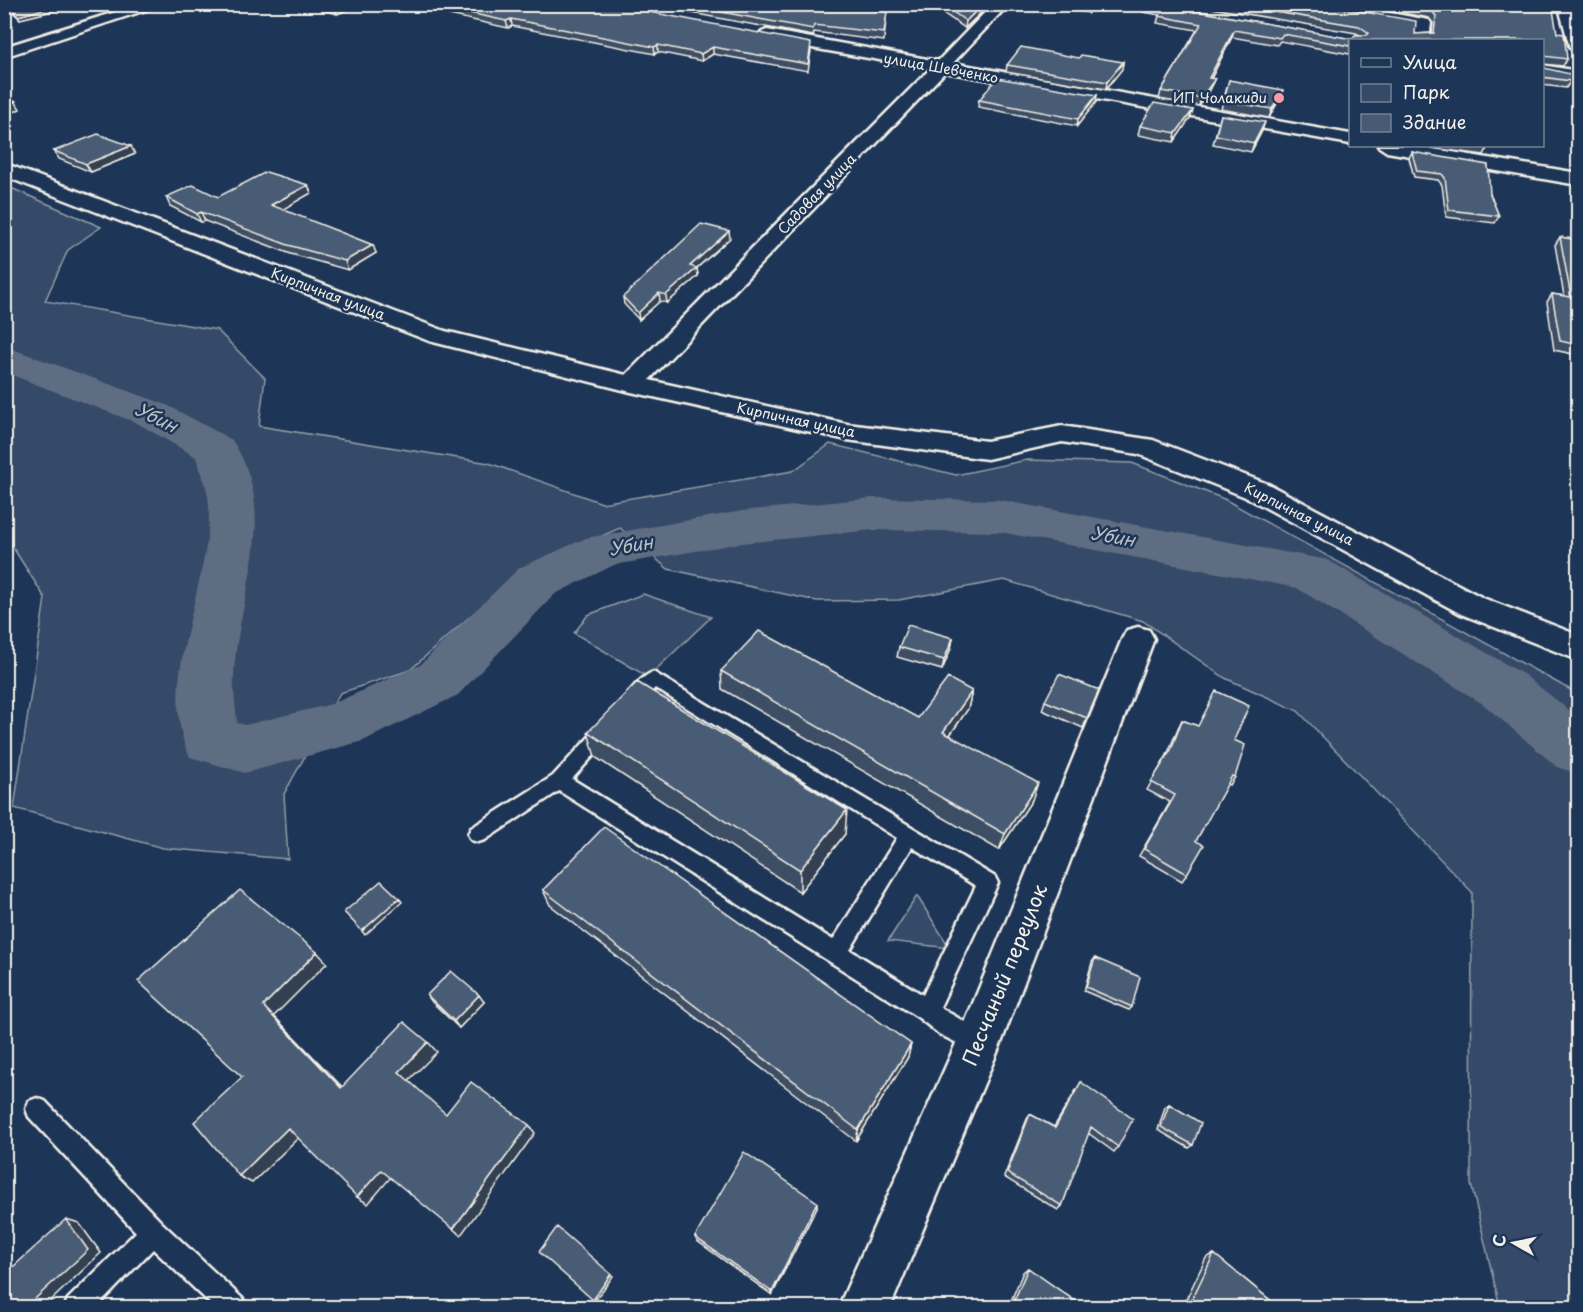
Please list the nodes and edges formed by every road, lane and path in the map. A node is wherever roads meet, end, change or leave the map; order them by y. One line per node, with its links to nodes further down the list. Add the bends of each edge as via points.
1 (157, 4): 8 (street)
2 (1002, 4): 9 (street, Садовая улица)
3 (1311, 4): 6 (street, via 1424,23)
4 (1565, 4): 7 (street)
5 (755, 33): 9 (street, улица Шевченко)
6 (1421, 39)
7 (1578, 48)
8 (4, 52)
9 (940, 68): 12 (street, улица Шевченко); 16 (street, Садовая улица)
10 (1544, 70): 11 (street)
11 (1578, 76)
12 (1349, 139)
13 (1392, 147): 15 (street)
14 (4, 169): 16 (street, Кирпичная улица, via 437,336)
15 (1578, 179)
16 (631, 384): 18 (street, Кирпичная улица, via 848,432 987,450 1062,434 1143,446 1258,491 1472,606)
17 (1138, 639): 24 (street, Песчаный переулок)
18 (1578, 648)
19 (559, 780): 20 (lane); 21 (lane, via 653,679); 22 (lane)
20 (478, 834)
21 (909, 835): 22 (lane); 23 (lane, via 988,883)
22 (836, 954): 23 (lane)
23 (927, 1010): 24 (lane)
24 (978, 1043): 29 (street, Песчаный переулок)
25 (37, 1109): 26 (lane)
26 (153, 1232): 27 (lane); 28 (lane)
27 (78, 1308)
28 (234, 1308)
29 (864, 1308)

